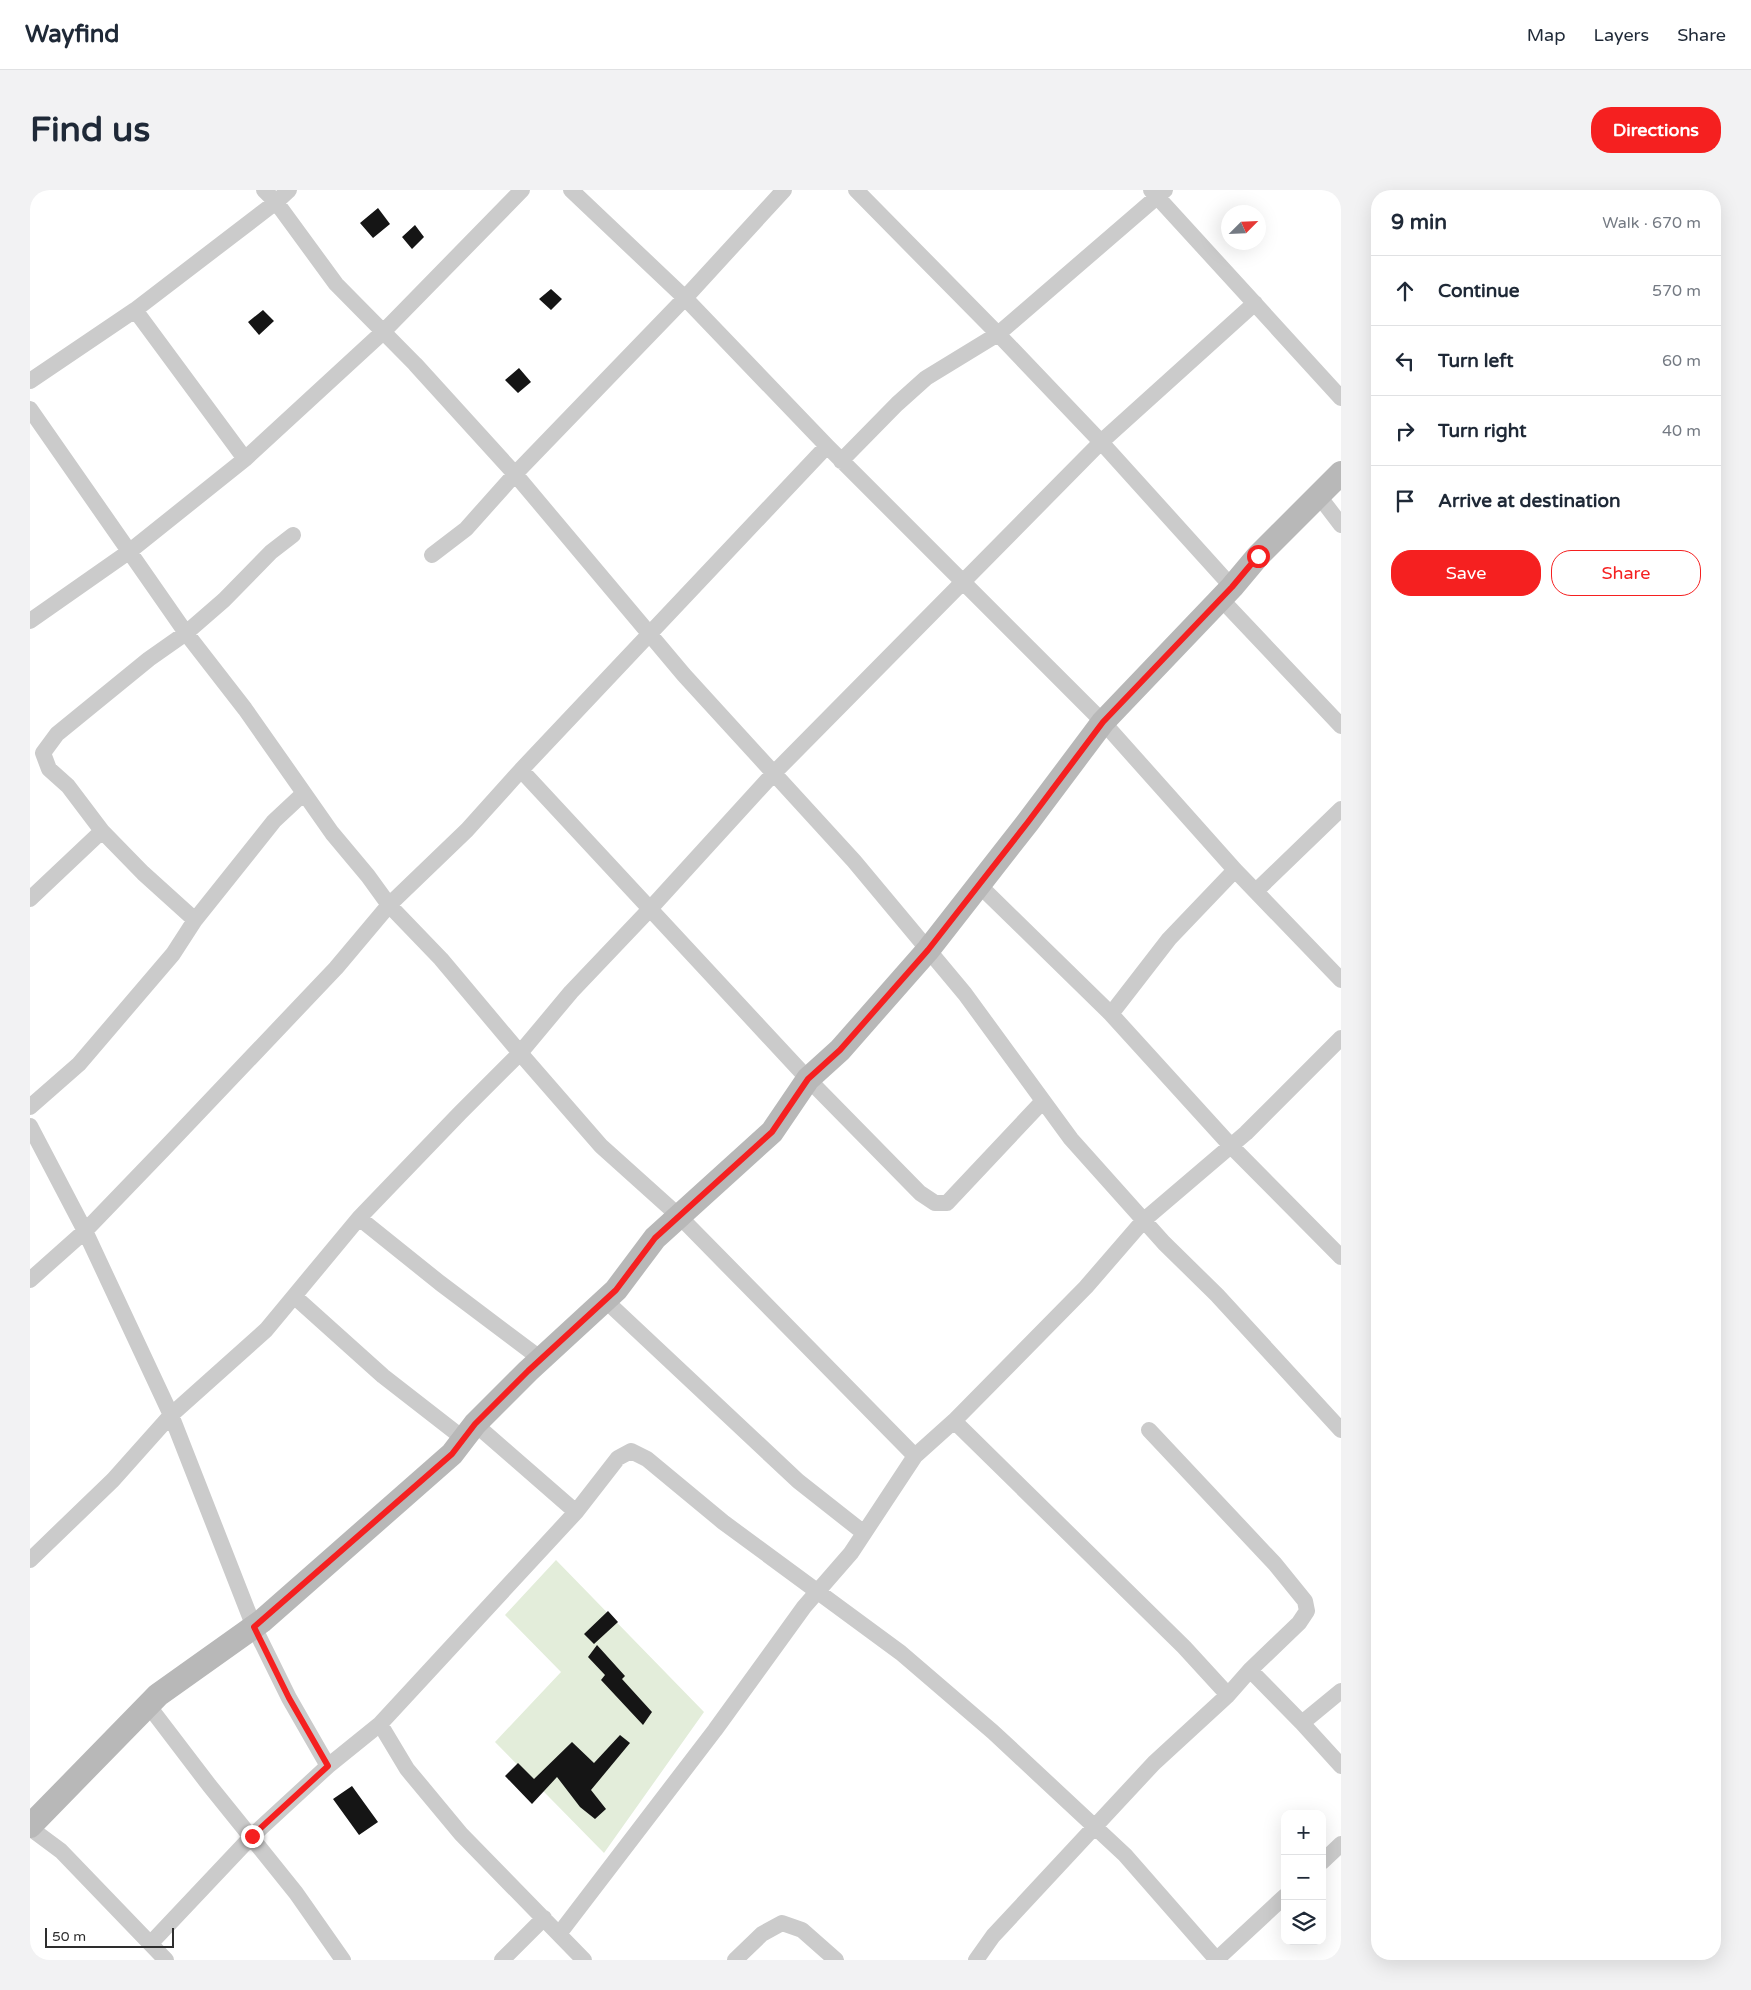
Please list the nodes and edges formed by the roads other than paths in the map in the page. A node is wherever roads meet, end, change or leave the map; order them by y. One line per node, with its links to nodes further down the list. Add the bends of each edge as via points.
1 (264, 190): 8 (street)
2 (289, 190): 8 (street)
3 (522, 190): 12 (street)
4 (571, 190): 9 (street)
5 (784, 190): 9 (street)
6 (856, 190): 13 (street)
7 (1158, 192): 10 (street); 13 (street)
8 (276, 202): 11 (street); 12 (street, via 336,284)
9 (685, 298): 18 (street); 22 (street)
10 (1255, 303): 15 (street); 17 (street)
11 (135, 310): 14 (street); 19 (street)
12 (383, 332): 19 (street); 22 (street)
13 (998, 334): 17 (street); 20 (street, via 926,378)
14 (30, 381)
15 (1341, 398)
16 (30, 409): 26 (street)
17 (1101, 442): 28 (street); 29 (street)
18 (827, 446): 20 (street); 31 (street)
19 (245, 459): 26 (street)
20 (842, 461): 28 (street)
21 (1341, 473): 23 (main road)
22 (515, 474): 27 (street, via 466,529); 31 (street)
23 (1319, 496): 24 (street); 29 (main road, via 1258,556)
24 (1341, 525)
25 (293, 535): 32 (street)
26 (130, 551): 30 (street); 32 (street)
27 (432, 555)
28 (961, 582): 33 (street); 36 (street)
29 (1226, 593): 33 (main road); 34 (street)
30 (30, 621)
31 (650, 633): 35 (street); 36 (street)
32 (186, 634): 37 (street, via 245,709); 39 (street, via 80,714 56,734 43,753 49,769 68,786)
33 (1103, 722): 40 (street); 41 (main road)
34 (1341, 726)
35 (521, 770): 44 (street, via 467,830); 45 (street)
36 (774, 773): 45 (street); 47 (street, via 854,861)
37 (304, 793): 44 (street); 46 (street, via 274,821)
38 (1341, 809): 42 (street)
39 (102, 831): 43 (street); 46 (street)
40 (1235, 870): 42 (street); 49 (street, via 1169,940)
41 (979, 885): 47 (main road); 49 (street)
42 (1256, 891): 48 (street)
43 (30, 899)
44 (389, 905): 51 (street, via 441,959); 60 (street, via 336,968)
45 (649, 910): 51 (street, via 571,992); 52 (street)
46 (195, 920): 54 (street, via 173,954 79,1064)
47 (928, 950): 52 (main road, via 840,1050); 53 (street, via 965,994)
48 (1341, 980)
49 (1111, 1014): 56 (street)
50 (1341, 1038): 56 (street)
51 (520, 1053): 57 (street, via 602,1146); 58 (street)
52 (808, 1079): 53 (street, via 920,1193 935,1203 947,1203); 57 (main road, via 772,1132)
53 (1043, 1101): 59 (street, via 1071,1139)
54 (30, 1107)
55 (30, 1126): 60 (street)
56 (1231, 1146): 59 (street); 61 (street)
57 (680, 1217): 64 (main road, via 655,1238); 71 (street)
58 (359, 1218): 63 (street); 65 (street)
59 (1144, 1220): 67 (street, via 1086,1287); 69 (street)
60 (85, 1231): 62 (street); 66 (street)
61 (1341, 1257)
62 (30, 1280)
63 (295, 1296): 66 (street, via 266,1330); 70 (street, via 383,1376)
64 (605, 1300): 65 (main road); 73 (street, via 798,1481)
65 (541, 1359): 70 (main road)
66 (171, 1415): 74 (street, via 113,1480); 76 (street)
67 (954, 1421): 71 (street); 79 (street, via 1177,1640)
68 (1149, 1430): 77 (street, via 1262,1549 1305,1601 1307,1611 1299,1623)
69 (1341, 1430)
70 (470, 1432): 72 (street); 76 (main road, via 452,1454)
71 (915, 1456): 73 (street)
72 (576, 1512): 75 (street, via 618,1458 631,1451 647,1459); 82 (street)
73 (864, 1533): 75 (street)
74 (30, 1560)
75 (817, 1592): 86 (street, via 908,1659 993,1732); 92 (street)
76 (254, 1627): 80 (main road); 83 (street)
77 (1250, 1670): 79 (street); 81 (street)
78 (1341, 1691): 81 (street)
79 (1228, 1695): 86 (street, via 1154,1763)
80 (148, 1705): 85 (main road); 87 (street)
81 (1302, 1723): 84 (street)
82 (380, 1724): 83 (street); 91 (street, via 407,1769 461,1834)
83 (328, 1766): 87 (street)
84 (1341, 1766)
85 (30, 1827): 93 (street, via 61,1851)
86 (1096, 1828): 100 (street, via 993,1936); 101 (street, via 1125,1855)
87 (252, 1836): 93 (street); 95 (street)
88 (1341, 1844): 89 (street)
89 (1326, 1858)
90 (1281, 1900): 101 (street)
91 (544, 1918): 92 (street); 96 (street)
92 (560, 1934): 97 (street)
93 (151, 1943): 94 (street)
94 (166, 1960)
95 (344, 1960)
96 (502, 1960)
97 (584, 1960)
98 (735, 1960): 99 (street, via 762,1934 782,1923 802,1930)
99 (836, 1960)
100 (976, 1960)
101 (1217, 1960)

